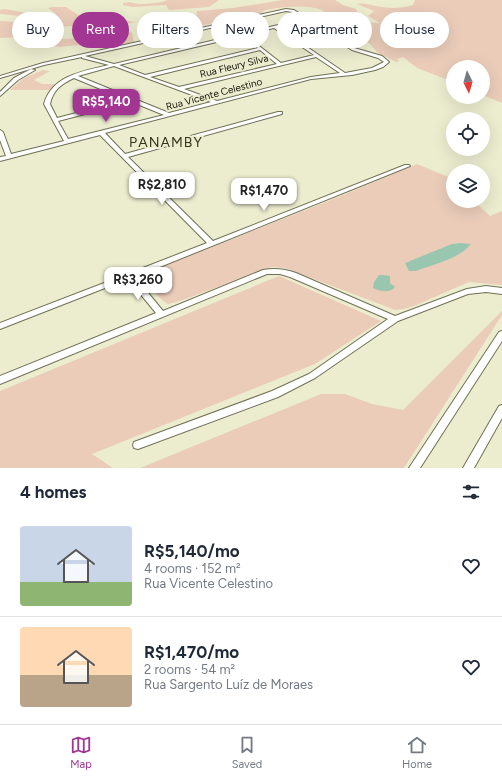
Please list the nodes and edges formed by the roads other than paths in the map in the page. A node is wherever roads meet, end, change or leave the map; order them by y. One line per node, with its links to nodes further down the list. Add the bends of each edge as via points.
1 (295, 12): 7 (street, via 280,11)
2 (275, 26): 3 (street); 8 (street)
3 (269, 27)
4 (211, 42): 11 (street)
5 (351, 48): 12 (street, Rua Vicente Celestino, via 380,57 387,60 387,63 361,72)
6 (261, 49): 10 (street); 14 (street)
7 (81, 56): 9 (street); 11 (street)
8 (316, 56): 10 (street, Rua Fleury Silva); 12 (street)
9 (54, 62): 15 (street); 16 (street)
10 (280, 64): 17 (street, Rua Fleury Silva)
11 (114, 65): 13 (street); 14 (street)
12 (345, 74): 20 (street, Rua Vicente Celestino, via 311,78)
13 (73, 76): 19 (street); 23 (street, via 58,84 48,96 47,104)
14 (146, 76): 17 (street)
15 (0, 77): 16 (street, via 10,76)
16 (16, 79): 18 (street)
17 (181, 88): 20 (street)
18 (0, 95)
19 (133, 100): 22 (street); 23 (street)
20 (216, 103): 22 (street, Rua Vicente Celestino)
21 (280, 113): 27 (street)
22 (169, 115): 25 (street, Rua Vicente Celestino)
23 (55, 120): 26 (street)
24 (0, 133): 28 (street)
25 (101, 133): 26 (street, Rua Vicente Celestino); 27 (street)
26 (67, 142): 28 (street, Rua Vicente Celestino)
27 (124, 156): 31 (street)
28 (9, 157): 29 (street, Rua Vicente Celestino)
29 (0, 159)
30 (406, 166): 31 (street)
31 (212, 244): 32 (street)
32 (129, 275): 34 (street); 36 (street)
33 (502, 291): 35 (street, via 471,291)
34 (162, 315): 35 (street, via 266,272 281,271); 38 (street)
35 (395, 319): 40 (street, via 312,376 274,394)
36 (0, 326)
37 (502, 334): 41 (street)
38 (0, 380)
39 (502, 409): 42 (street)
40 (138, 445)
41 (414, 468)
42 (468, 468)

